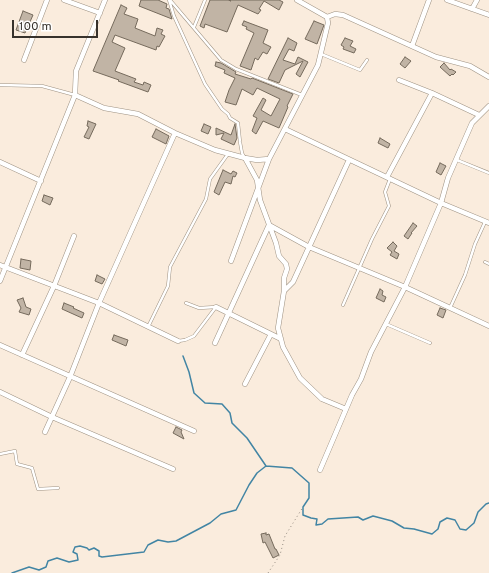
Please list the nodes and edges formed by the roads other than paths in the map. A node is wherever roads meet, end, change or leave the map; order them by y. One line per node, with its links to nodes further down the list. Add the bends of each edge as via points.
1 (47, 0): 17 (street)
2 (64, 0): 11 (street)
3 (105, 0): 11 (street)
4 (169, 0): 14 (lane); 30 (lane, via 205,84 222,109 238,123)
5 (205, 0): 14 (lane)
6 (297, 0): 13 (street)
7 (429, 0): 15 (street)
8 (447, 0): 10 (street)
9 (477, 0): 10 (street)
10 (472, 9): 12 (street)
11 (100, 13): 23 (street, via 76,71)
12 (489, 15)
13 (327, 17): 15 (street, via 334,14 343,15); 16 (street)
14 (194, 28): 24 (lane, via 221,60 236,69)
15 (412, 46): 19 (street, via 470,66)
16 (321, 54): 18 (lane, via 360,70); 24 (street)
17 (24, 60)
18 (367, 60)
19 (489, 77)
20 (399, 80): 22 (street)
21 (0, 85): 23 (lane, via 42,86)
22 (432, 93): 26 (street); 36 (street)
23 (75, 95): 28 (street, via 104,108 138,114); 37 (street)
24 (302, 95): 27 (street)
25 (489, 106): 26 (street)
26 (479, 115): 33 (street, via 472,123)
27 (285, 129): 31 (street); 32 (street)
28 (175, 133): 29 (street); 54 (street)
29 (228, 153): 30 (street); 62 (lane, via 210,179 206,199 170,267 168,286)
30 (245, 158): 31 (street); 38 (street)
31 (269, 159): 38 (street)
32 (349, 160): 36 (street); 43 (street)
33 (457, 160): 35 (lane); 39 (street, via 448,178)
34 (0, 162): 37 (street)
35 (489, 173)
36 (388, 178): 39 (street); 49 (lane, via 385,192 389,206)
37 (41, 181): 48 (street)
38 (259, 188): 41 (street, via 260,200); 44 (street)
39 (441, 203): 40 (street); 52 (street)
40 (487, 222): 58 (lane, via 475,244)
41 (269, 225): 43 (street); 53 (street, via 279,256 286,264); 59 (street)
42 (74, 236): 51 (street)
43 (309, 247): 49 (street); 53 (street, via 293,282)
44 (231, 261)
45 (485, 262): 46 (lane)
46 (489, 264)
47 (0, 265): 48 (street)
48 (6, 268): 50 (street); 51 (street)
49 (359, 268): 52 (street); 56 (lane)
50 (0, 281)
51 (54, 286): 54 (street); 69 (street)
52 (405, 287): 58 (street); 60 (street)
53 (284, 291): 64 (street, via 278,328)
54 (99, 303): 62 (street); 70 (street)
55 (186, 303): 57 (lane, via 199,308)
56 (343, 304)
57 (216, 307): 59 (street); 65 (lane, via 194,336)
58 (450, 308): 61 (street)
59 (229, 313): 63 (street); 66 (street)
60 (386, 324): 67 (lane); 73 (street)
61 (489, 326)
62 (148, 327): 65 (street)
63 (271, 334): 64 (street); 71 (street)
64 (281, 339): 73 (street, via 300,378 322,399)
65 (178, 341)
66 (215, 343)
67 (430, 343)
68 (0, 345): 69 (street)
69 (22, 355): 70 (street)
70 (70, 377): 74 (street); 75 (street)
71 (245, 384)
72 (0, 392): 74 (street)
73 (346, 409): 79 (street)
74 (52, 417): 76 (street); 78 (street)
75 (194, 431)
76 (45, 432)
77 (0, 454): 80 (lane, via 15,452 17,464 32,468 38,489)
78 (173, 469)
79 (320, 470)
80 (58, 488)

